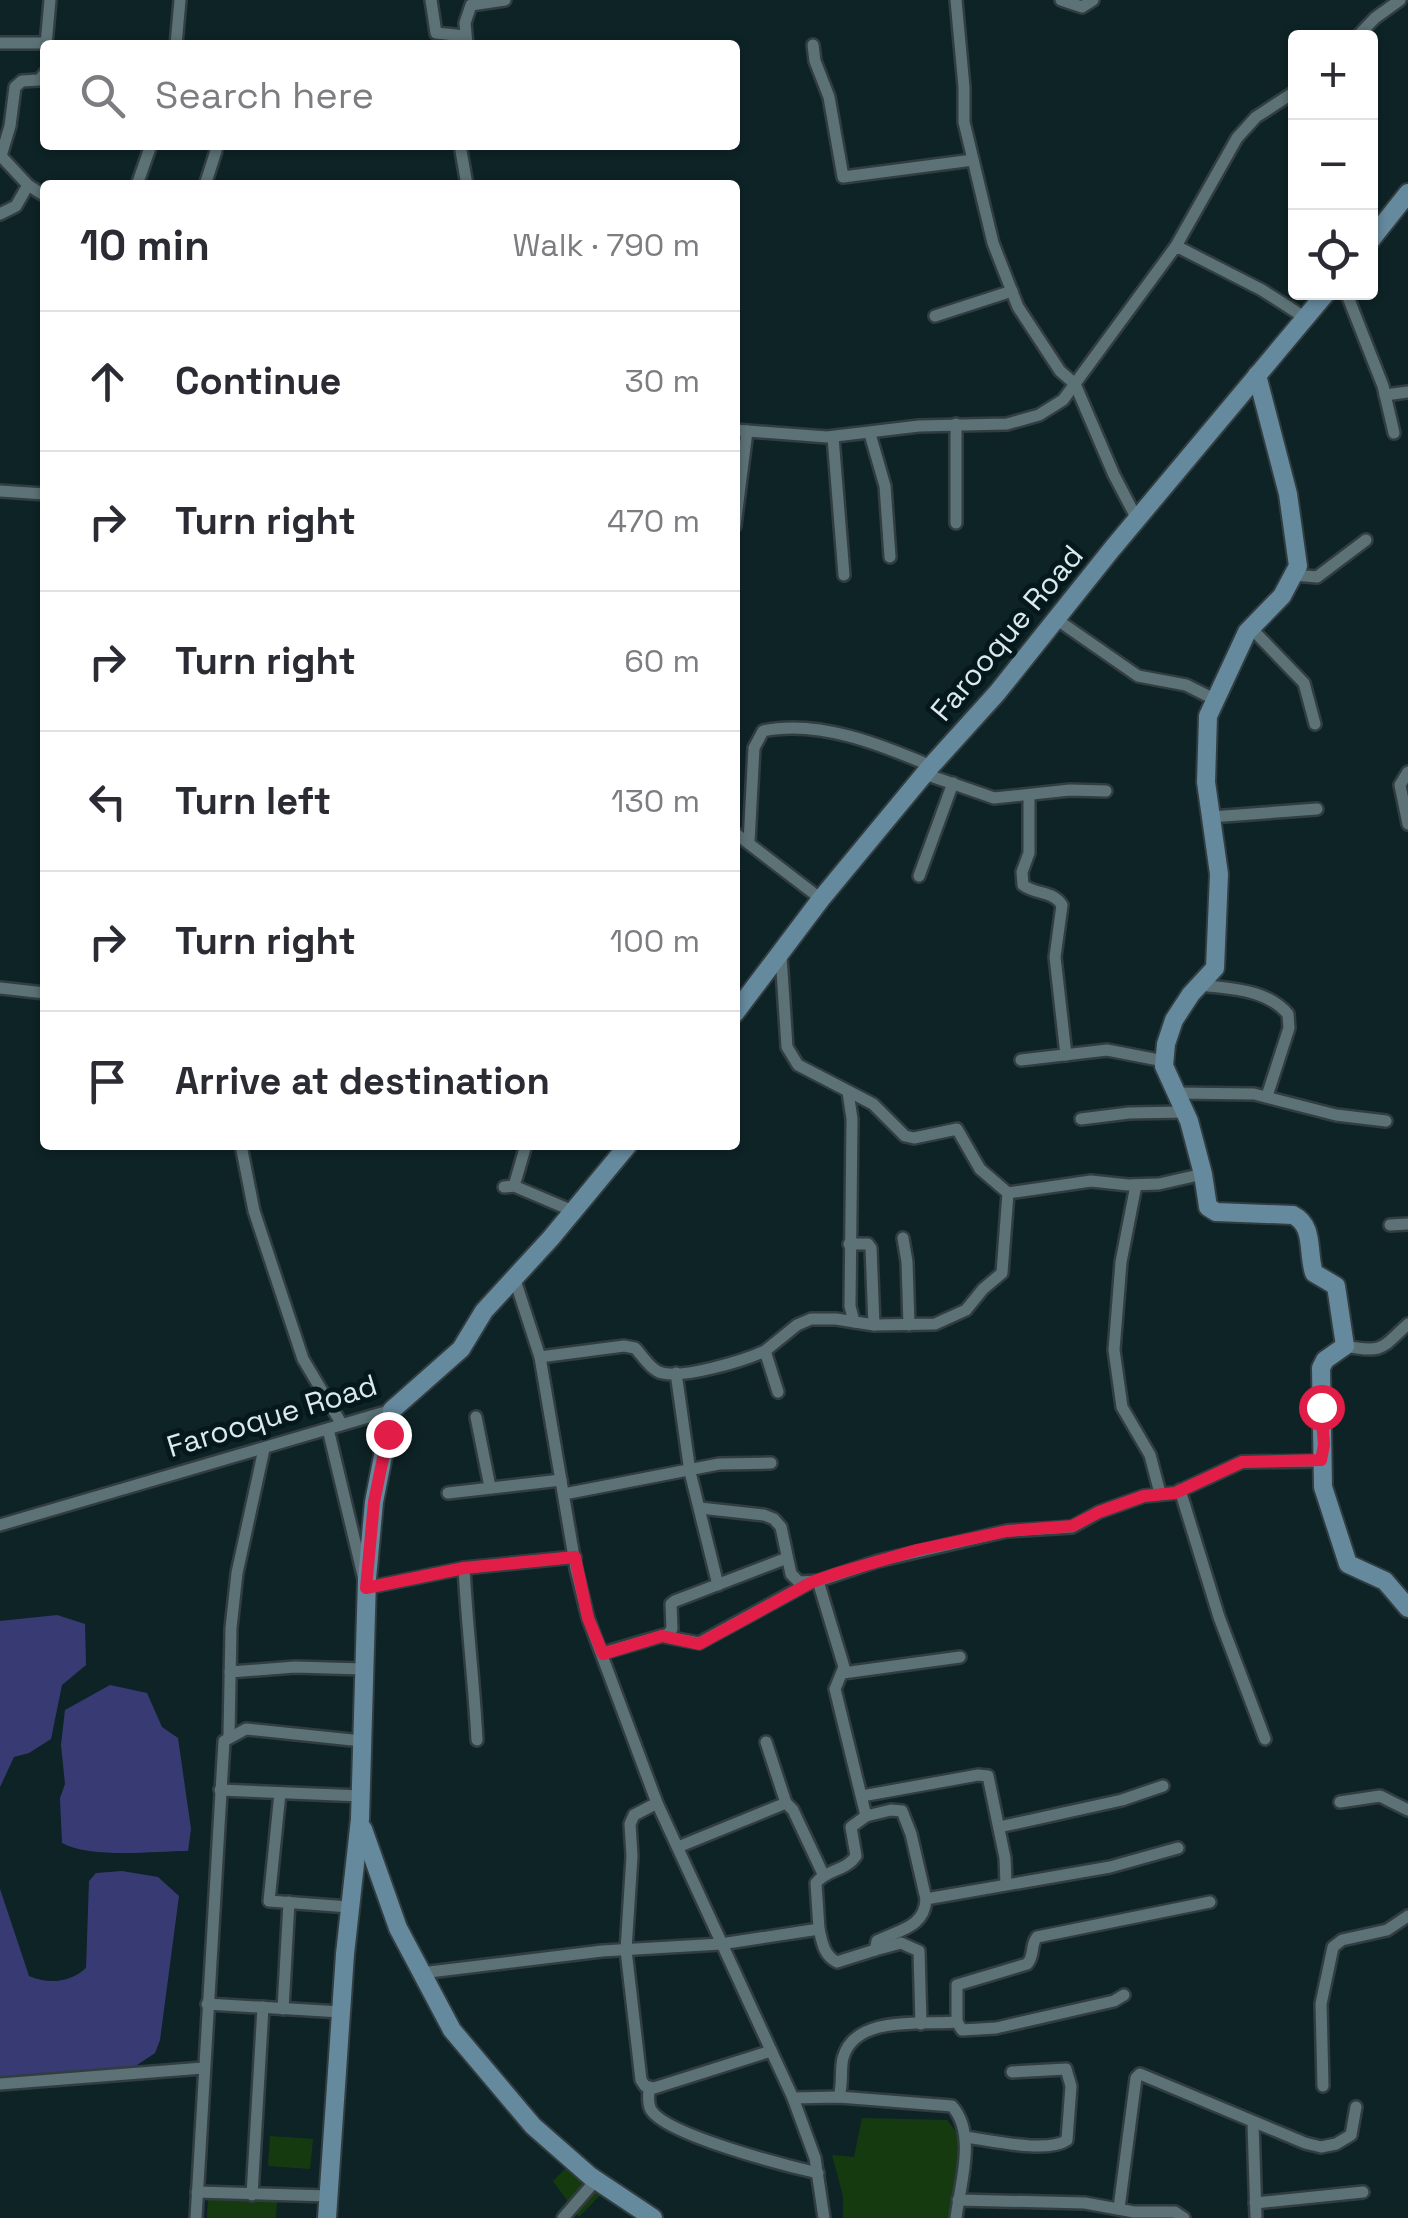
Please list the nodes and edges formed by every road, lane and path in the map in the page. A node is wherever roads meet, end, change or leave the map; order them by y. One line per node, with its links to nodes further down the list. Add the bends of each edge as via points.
1 (50, 0): 10 (street)
2 (180, 0): 11 (street)
3 (430, 0): 12 (street, via 436,33)
4 (505, 0): 13 (street, via 471,5)
5 (956, 0): 23 (street)
6 (1061, 0): 7 (street, via 1082,8)
7 (1092, 0)
8 (1400, 0): 9 (street)
9 (1364, 30)
10 (46, 40)
11 (176, 40)
12 (462, 40)
13 (466, 40)
14 (0, 44): 15 (street)
15 (40, 44)
16 (814, 46): 23 (street, via 844,177)
17 (40, 79): 22 (street, via 15,86)
18 (1288, 97): 32 (street, via 1236,138)
19 (150, 150): 24 (street)
20 (461, 150): 26 (street)
21 (216, 152): 25 (street)
22 (0, 155): 27 (street)
23 (973, 160): 33 (street, via 988,228)
24 (139, 180)
25 (207, 180)
26 (466, 180)
27 (28, 184): 28 (street); 30 (street, via 16,206)
28 (40, 192)
29 (1408, 193): 31 (main road)
30 (0, 214)
31 (1378, 231)
32 (1176, 246): 37 (street); 39 (street)
33 (1012, 291): 36 (street); 39 (street, via 1054,364)
34 (1320, 300): 37 (main road, Farooque Road)
35 (1349, 300): 41 (street)
36 (935, 316)
37 (1304, 317): 38 (main road, Farooque Road)
38 (1257, 375): 49 (main road, Farooque Road); 54 (main road, via 1288,494 1298,550)
39 (1075, 384): 42 (street, via 1038,415 1007,424); 49 (street)
40 (1408, 392): 41 (street)
41 (1385, 395): 44 (street)
42 (956, 424): 45 (street); 50 (street)
43 (741, 430): 46 (street)
44 (1394, 432)
45 (870, 434): 46 (street); 52 (street, via 885,486)
46 (833, 437): 53 (street)
47 (0, 491): 48 (street)
48 (40, 494)
49 (1137, 520): 55 (main road, Farooque Road)
50 (956, 523)
51 (1366, 540): 54 (street, via 1317,577)
52 (890, 556)
53 (844, 575)
54 (1294, 575): 56 (main road)
55 (1056, 619): 57 (street, via 1138,676); 59 (main road, Farooque Road)
56 (1251, 628): 57 (main road); 58 (street, via 1304,683)
57 (1214, 699): 65 (main road, via 1206,736)
58 (1315, 724)
59 (928, 770): 61 (street); 68 (street, via 852,736 763,731 754,748); 70 (main road, Farooque Road)
60 (1408, 772): 66 (street, via 1400,786)
61 (953, 783): 63 (street, via 994,798); 69 (street)
62 (1106, 791): 63 (street)
63 (1030, 794): 76 (street, via 1029,852 1021,878 1022,885 1054,896 1062,906 1055,957)
64 (1317, 809): 65 (street)
65 (1211, 816): 72 (main road, via 1219,874 1216,968)
66 (1408, 824)
67 (740, 836): 68 (street)
68 (749, 842): 70 (street)
69 (920, 876)
70 (822, 899): 71 (main road, Farooque Road)
71 (781, 952): 75 (main road, Farooque Road); 79 (street, via 790,1054)
72 (1201, 986): 78 (main road, via 1174,1020); 81 (street, via 1258,994 1288,1014)
73 (0, 988): 74 (street)
74 (40, 992)
75 (740, 1006)
76 (1066, 1055): 77 (street); 78 (street, via 1107,1050)
77 (1021, 1060)
78 (1164, 1061): 80 (main road)
79 (848, 1092): 90 (street, via 873,1104 905,1136 957,1129 980,1170); 95 (street)
80 (1176, 1093): 81 (street); 82 (main road)
81 (1267, 1096): 84 (street)
82 (1186, 1112): 83 (street); 88 (main road)
83 (1082, 1119)
84 (1386, 1121)
85 (242, 1150): 108 (street, via 254,1210 303,1359)
86 (524, 1150): 91 (street, via 509,1187)
87 (624, 1150): 91 (main road, Farooque Road)
88 (1203, 1174): 89 (street); 101 (main road, via 1212,1210 1292,1215 1304,1222 1314,1273 1336,1286)
89 (1136, 1185): 90 (street, via 1091,1180); 117 (street, via 1114,1350 1122,1407 1150,1455)
90 (1008, 1193): 100 (street, via 1002,1273 966,1310 935,1324)
91 (573, 1211): 96 (main road, Farooque Road)
92 (1408, 1224): 93 (street)
93 (1390, 1226)
94 (902, 1238): 100 (street)
95 (849, 1244): 97 (street); 99 (street, via 872,1248)
96 (515, 1280): 103 (street); 106 (main road, Farooque Road, via 484,1311 461,1349)
97 (854, 1322): 99 (street); 102 (street, via 811,1319)
98 (1408, 1324): 101 (street, via 1384,1347)
99 (874, 1325): 100 (street)
100 (909, 1325)
101 (1345, 1346): 110 (main road, via 1321,1368)
102 (765, 1351): 104 (street); 105 (street)
103 (540, 1357): 104 (street, via 624,1346 635,1348 655,1370); 113 (street)
104 (676, 1374): 112 (street)
105 (778, 1392)
106 (392, 1410): 108 (street, Farooque Road); 126 (main road)
107 (476, 1417): 114 (street)
108 (334, 1426): 109 (street, Farooque Road); 126 (street)
109 (264, 1449): 120 (street, Farooque Road); 132 (street, via 237,1572)
110 (1321, 1460): 115 (street, via 1242,1462); 127 (main road, via 1348,1564 1385,1581)
111 (771, 1463): 112 (street)
112 (690, 1472): 118 (street); 119 (street)
113 (561, 1480): 114 (street); 118 (street)
114 (490, 1488): 116 (street)
115 (1180, 1490): 117 (street); 135 (street)
116 (448, 1493)
117 (1160, 1493): 124 (street, via 1072,1526 1007,1531)
118 (564, 1494): 121 (street)
119 (700, 1508): 122 (street, via 774,1519); 125 (street)
120 (0, 1525)
121 (575, 1557): 123 (street); 129 (street)
122 (788, 1558): 124 (street, via 799,1582); 125 (street)
123 (464, 1568): 126 (street); 137 (street)
124 (815, 1582): 128 (street, via 699,1644); 133 (street)
125 (718, 1584): 128 (street, via 674,1601 672,1629)
126 (366, 1588): 131 (main road)
127 (1408, 1608)
128 (662, 1636): 129 (street)
129 (603, 1654): 146 (street)
130 (960, 1656): 133 (street)
131 (364, 1669): 132 (street); 136 (main road)
132 (230, 1672): 134 (street)
133 (844, 1673): 143 (street, via 836,1690)
134 (229, 1735): 136 (street, via 246,1729); 140 (street)
135 (1265, 1739)
136 (362, 1740): 142 (main road)
137 (476, 1740)
138 (766, 1742): 144 (street)
139 (1163, 1786): 150 (street)
140 (220, 1790): 141 (street); 166 (street)
141 (280, 1793): 142 (street); 156 (street, via 269,1901)
142 (360, 1796): 149 (main road)
143 (862, 1796): 148 (street); 150 (street, via 985,1774)
144 (786, 1802): 151 (street); 153 (street)
145 (1340, 1802): 147 (street, via 1380,1796)
146 (657, 1803): 151 (street); 162 (street, via 630,1819)
147 (1408, 1810)
148 (866, 1816): 153 (street, via 851,1826 851,1864); 155 (street, via 902,1811)
149 (360, 1818): 158 (main road); 164 (main road)
150 (999, 1828): 154 (street)
151 (678, 1847): 161 (street)
152 (1178, 1848): 154 (street)
153 (822, 1874): 160 (street, via 814,1890)
154 (1006, 1884): 155 (street)
155 (926, 1899): 163 (street, via 919,1922 877,1941)
156 (289, 1902): 158 (street); 168 (street)
157 (1210, 1902): 170 (street, via 1037,1936 1027,1964 957,1985)
158 (349, 1907): 169 (main road)
159 (1408, 1916): 176 (street, via 1333,1948 1321,2004)
160 (819, 1929): 161 (street); 163 (street, via 833,1960)
161 (720, 1944): 162 (street); 172 (street)
162 (626, 1950): 164 (street); 177 (street, via 641,2080)
163 (876, 1950): 171 (street, via 900,1943 919,1951)
164 (421, 1973): 184 (main road, via 452,2030 495,2084)
165 (1124, 1995): 170 (street, via 996,2028 962,2030)
166 (207, 2004): 167 (street); 173 (street)
167 (262, 2008): 168 (street); 187 (street)
168 (283, 2009): 169 (street)
169 (341, 2012): 188 (main road)
170 (957, 2022): 171 (street)
171 (922, 2024): 179 (street, via 888,2025 856,2037 843,2056)
172 (772, 2052): 177 (street); 178 (street)
173 (203, 2068): 175 (street); 185 (street)
174 (1012, 2072): 182 (street, via 1066,2070 1067,2140 1057,2146)
175 (0, 2084)
176 (1323, 2086)
177 (649, 2088): 183 (street, via 654,2115 678,2129)
178 (793, 2098): 179 (street); 183 (street)
179 (839, 2098): 182 (street, via 952,2106)
180 (1356, 2107): 181 (street, via 1351,2134 1321,2147)
181 (1253, 2123): 190 (street); 191 (street, via 1140,2074)
182 (965, 2137): 189 (street)
183 (818, 2173): 197 (street)
184 (596, 2180): 195 (street); 196 (main road)
185 (197, 2192): 187 (street); 193 (street)
186 (1362, 2192): 190 (street)
187 (252, 2195): 188 (street)
188 (328, 2196): 194 (main road)
189 (958, 2200): 192 (street, via 1086,2203); 198 (street)
190 (1255, 2203): 200 (street)
191 (1119, 2208): 192 (street); 199 (street)
192 (1102, 2212)
193 (196, 2218)
194 (327, 2218)
195 (562, 2218)
196 (653, 2218)
197 (824, 2218)
198 (956, 2218)
199 (1184, 2218)
200 (1256, 2218)

